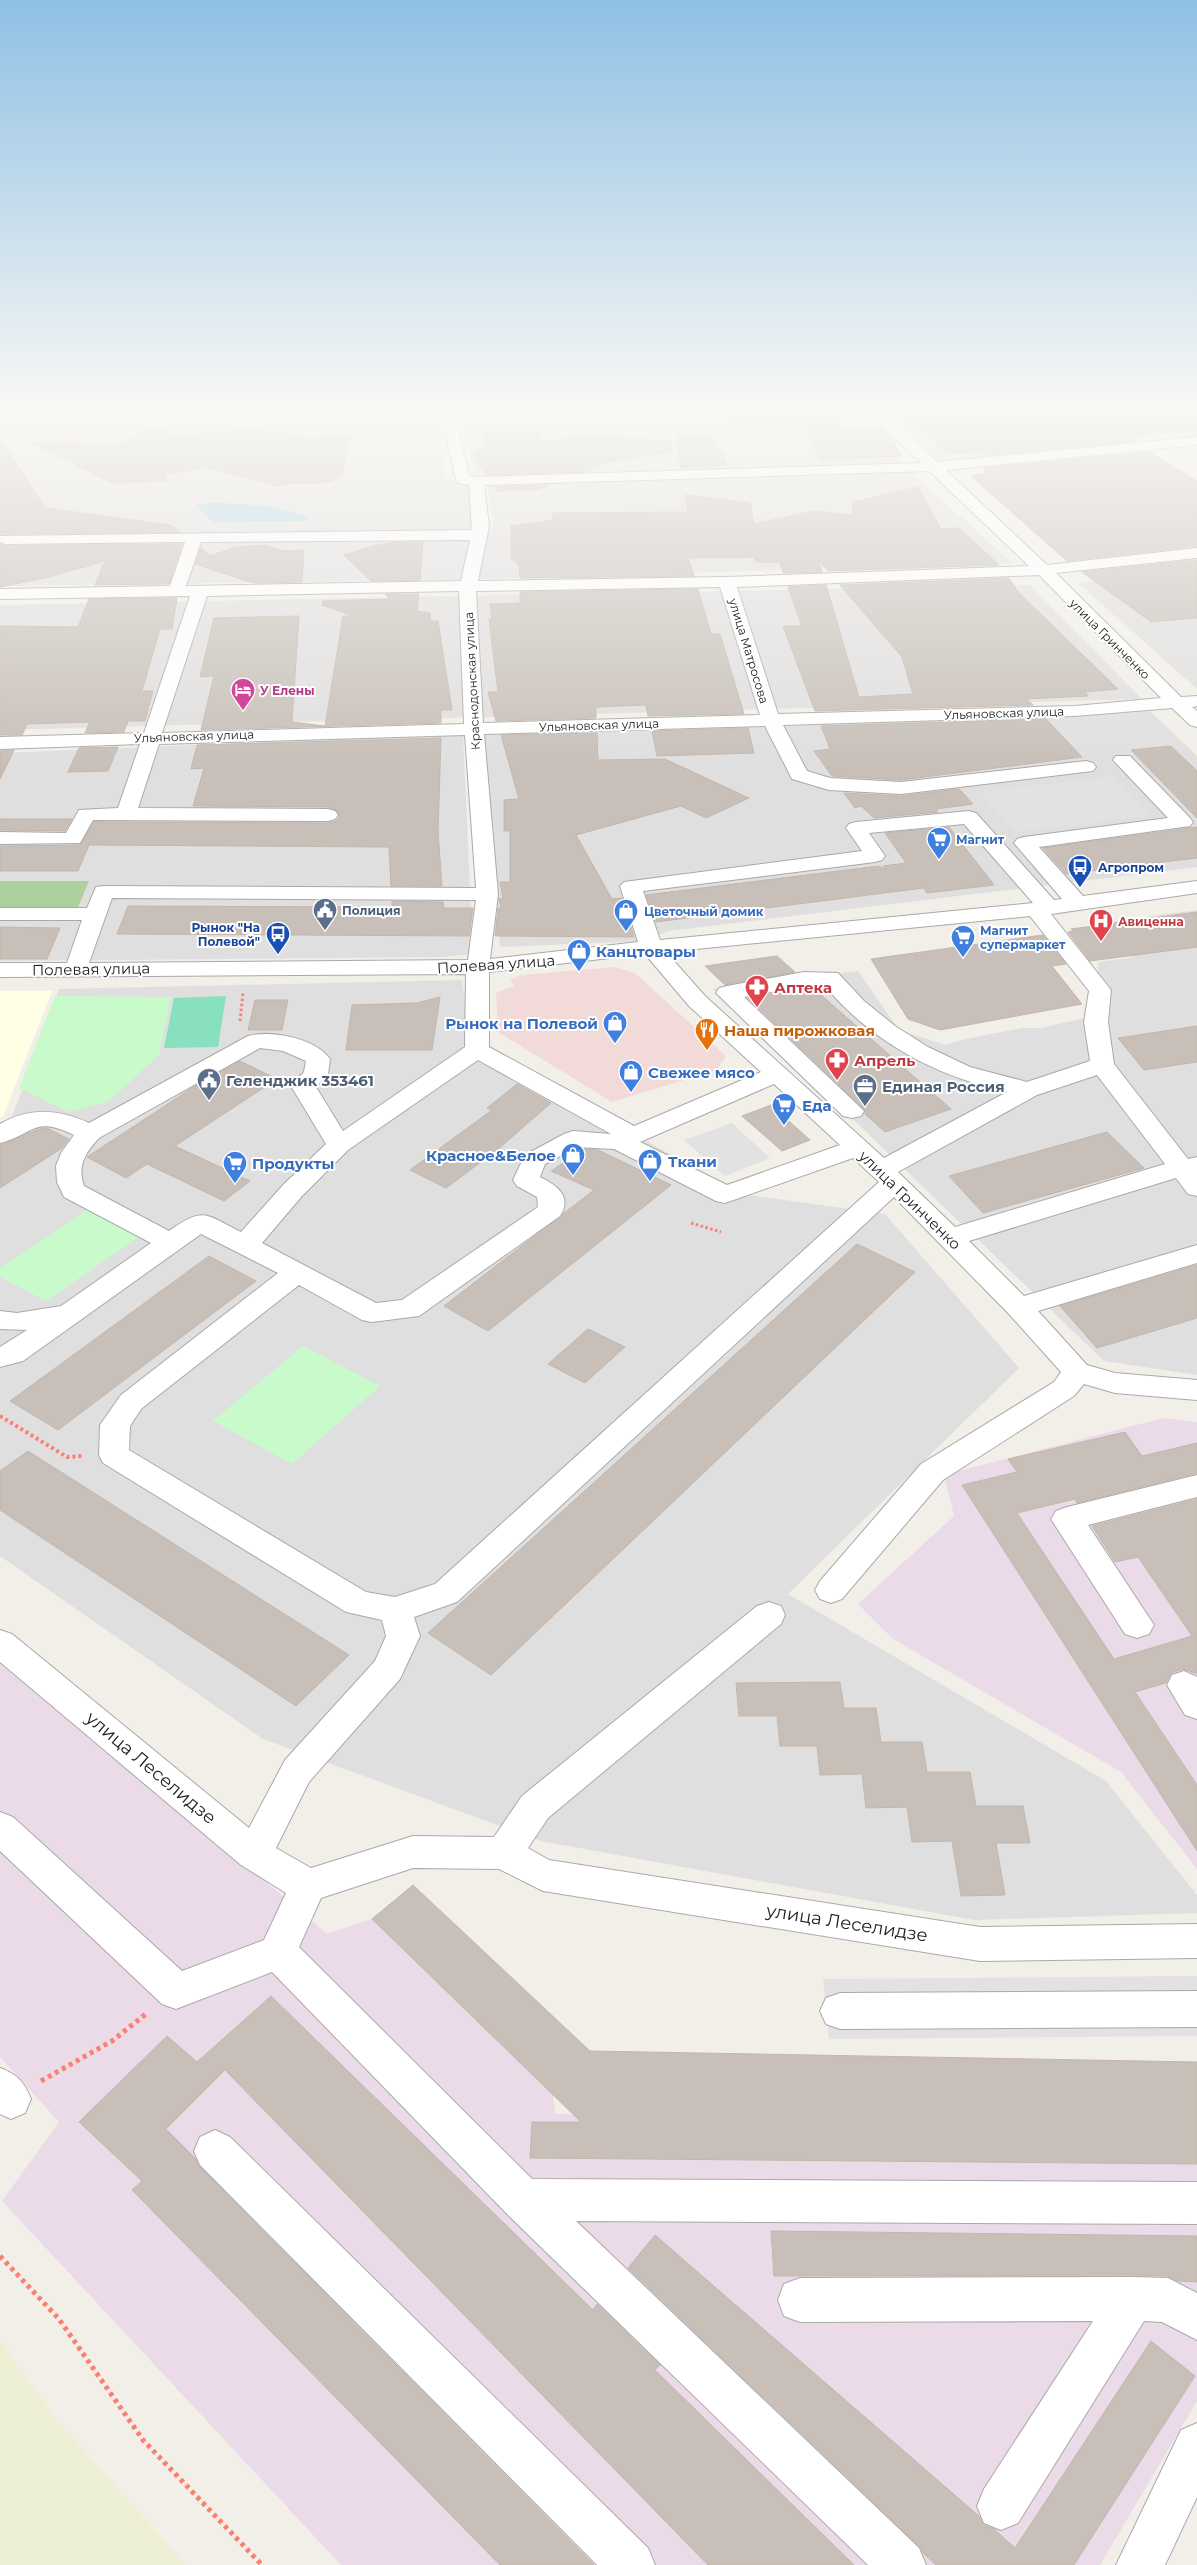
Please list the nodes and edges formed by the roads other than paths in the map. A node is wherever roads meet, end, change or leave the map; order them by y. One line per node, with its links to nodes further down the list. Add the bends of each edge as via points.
1 (480, 530): 3 (street, Краснодонская улица)
2 (999, 530): 7 (street, улица Гринченко)
3 (479, 535): 4 (street); 9 (street, Краснодонская улица)
4 (195, 537): 5 (street); 10 (street)
5 (5, 539)
6 (1197, 553): 7 (street)
7 (1043, 570): 8 (street); 14 (street, улица Гринченко)
8 (727, 582): 9 (street); 15 (street, улица Матросова)
9 (466, 586): 11 (street); 17 (street, Краснодонская улица)
10 (176, 591): 11 (street); 12 (street)
11 (200, 591): 18 (street)
12 (0, 594)
13 (1197, 700): 14 (street, Ульяновская улица)
14 (1177, 703): 15 (street, Ульяновская улица, via 1075,711); 16 (street, улица Гринченко)
15 (771, 720): 17 (street, Ульяновская улица); 21 (street, улица Матросова, via 798,774 829,784 901,788)
16 (1197, 722)
17 (474, 729): 18 (street, Ульяновская улица); 26 (street, Краснодонская улица)
18 (153, 738): 19 (street, Ульяновская улица); 22 (street)
19 (0, 743)
20 (1122, 760): 27 (street, via 1183,822 1024,843)
21 (1086, 767)
22 (126, 814): 23 (street); 24 (street, via 86,814 73,838)
23 (328, 815)
24 (0, 838)
25 (1197, 887): 27 (street, Полевая улица)
26 (487, 894): 30 (street, via 104,892); 32 (street, Краснодонская улица)
27 (1078, 904): 28 (street, Полевая улица)
28 (1043, 909): 31 (street, Полевая улица); 31 (street, via 969,817 955,818 856,828 875,856 631,886); 38 (street, via 1100,990 1096,1022)
29 (0, 914): 30 (street)
30 (95, 914): 33 (street)
31 (651, 948): 32 (street, Полевая улица); 36 (street, улица Гринченко)
32 (478, 967): 33 (street, Полевая улица); 37 (street, Краснодонская улица)
33 (77, 969): 34 (street, Полевая улица)
34 (0, 970)
35 (727, 993): 36 (street); 40 (street, via 830,978 846,999 903,1042 955,1069); 41 (street)
36 (697, 1001): 39 (street, улица Гринченко)
37 (477, 1050): 44 (street); 45 (street)
38 (1102, 1066): 40 (street); 47 (street)
39 (778, 1074): 44 (street); 46 (street, улица Гринченко)
40 (1028, 1090): 48 (street)
41 (852, 1111)
42 (90, 1134): 43 (street, via 70,1123 45,1117 22,1121); 45 (street, via 256,1041 281,1042 306,1050 318,1060 316,1074 303,1086); 51 (street, via 68,1162 67,1178 73,1191)
43 (0, 1135)
44 (626, 1139): 46 (street, via 724,1195); 54 (street, via 572,1139 534,1160 526,1180 550,1193 551,1210 409,1309 372,1313)
45 (339, 1145): 52 (street, via 293,1190 250,1239)
46 (856, 1148): 48 (street, улица Гринченко)
47 (1189, 1166): 49 (street); 50 (street)
48 (888, 1176): 50 (street, улица Гринченко); 63 (street, via 446,1593)
49 (1197, 1188)
50 (949, 1238): 55 (street, улица Гринченко)
51 (170, 1243): 52 (street, via 199,1222); 56 (street)
52 (247, 1247): 54 (street)
53 (1197, 1254): 55 (street)
54 (297, 1272): 63 (street, via 131,1402 115,1425 114,1455 358,1603)
55 (1019, 1307): 59 (street, улица Гринченко)
56 (73, 1312): 57 (street, via 17,1322); 58 (street, via 13,1354)
57 (0, 1320)
58 (0, 1357)
59 (1077, 1372): 60 (street, via 1115,1382); 62 (street, via 1064,1390 932,1472)
60 (1197, 1390)
61 (1197, 1486): 65 (street, via 1067,1519)
62 (831, 1590)
63 (395, 1610): 69 (street, via 403,1636 388,1669 297,1771)
64 (769, 1615): 68 (street, via 535,1807)
65 (1137, 1624)
66 (0, 1643): 69 (street, улица Леселидзе)
67 (0, 1828): 72 (street, via 176,1991)
68 (504, 1853): 70 (street, via 413,1852); 71 (street, улица Леселидзе, via 543,1875 980,1944)
69 (254, 1854): 70 (street, улица Леселидзе)
70 (308, 1886): 72 (street)
71 (1197, 1941)
72 (278, 1952): 76 (street)
73 (1197, 2009): 74 (street)
74 (840, 2011)
75 (215, 2151): 83 (street)
76 (523, 2200): 77 (street); 84 (street)
77 (1197, 2202)
78 (1133, 2299): 79 (street); 80 (street, via 1168,2300); 82 (street)
79 (800, 2300)
80 (1197, 2318)
81 (1197, 2446): 85 (street)
82 (1001, 2506)
83 (630, 2565)
84 (902, 2565)
85 (1140, 2565)

